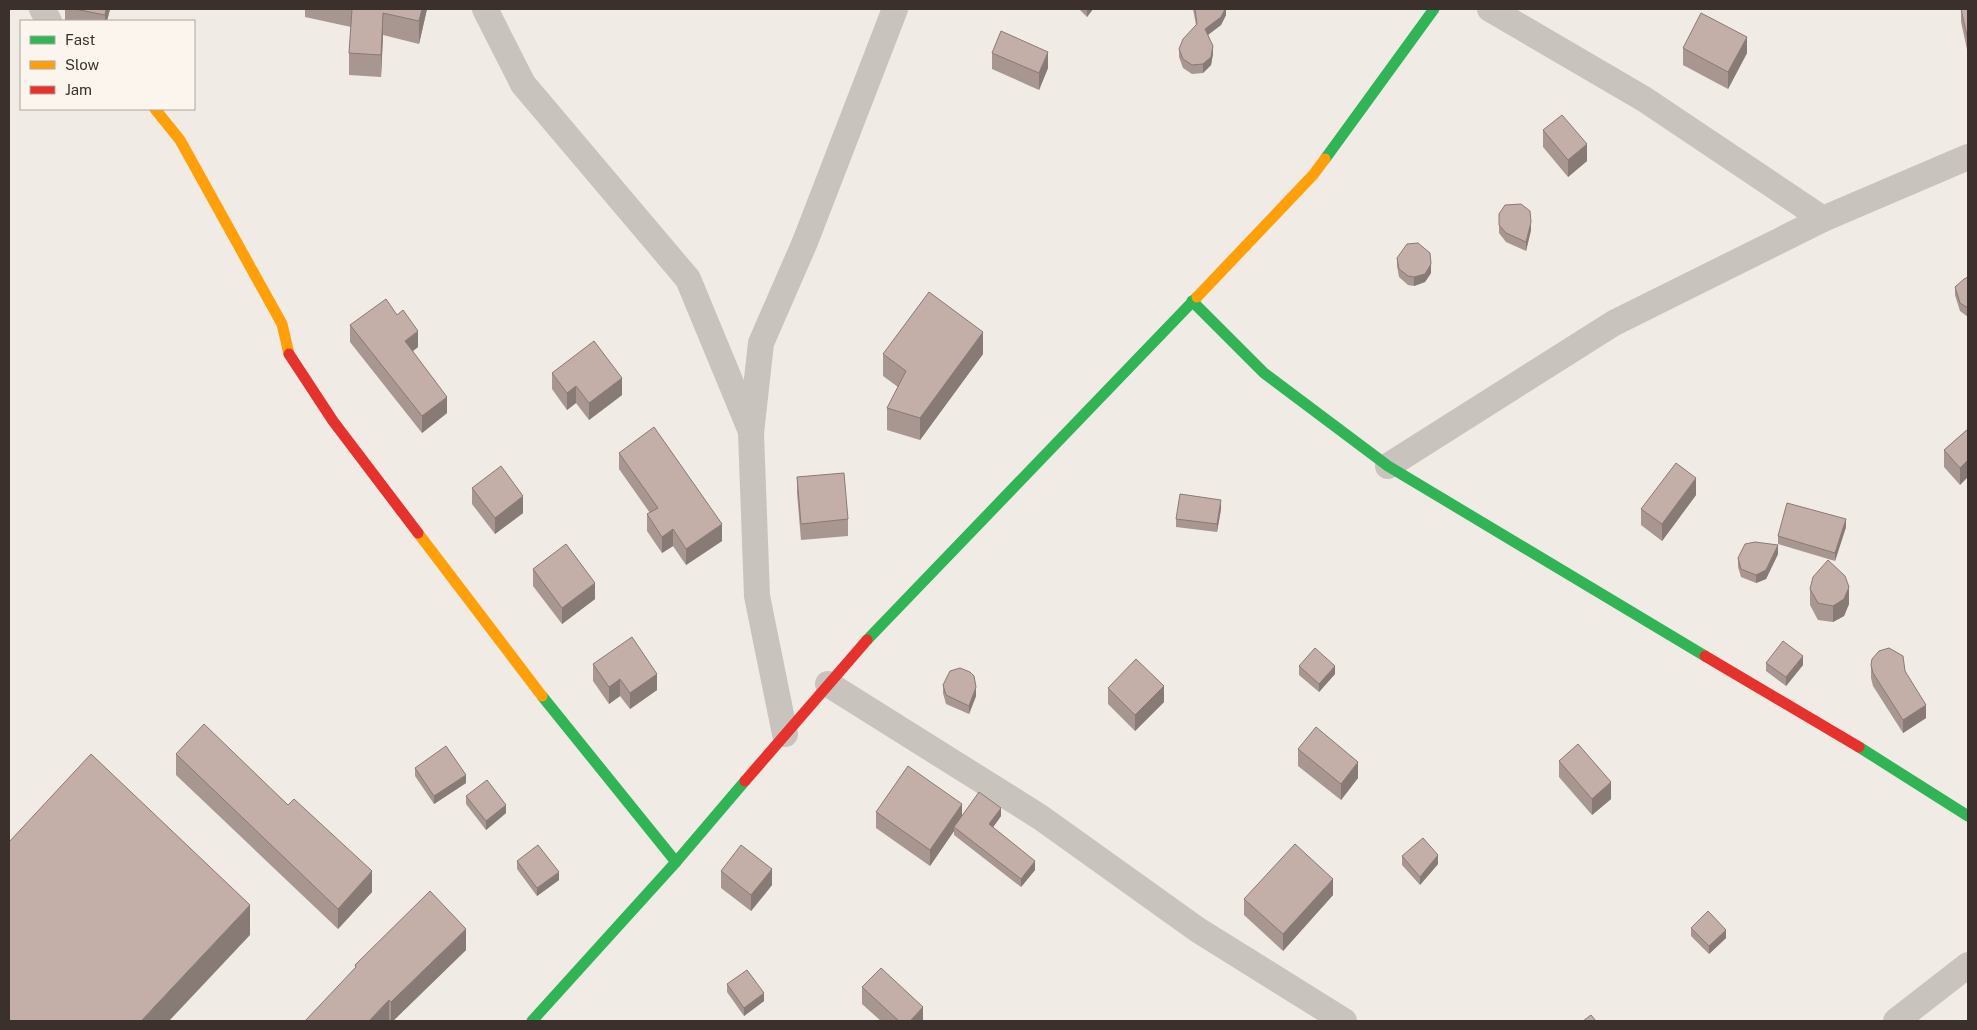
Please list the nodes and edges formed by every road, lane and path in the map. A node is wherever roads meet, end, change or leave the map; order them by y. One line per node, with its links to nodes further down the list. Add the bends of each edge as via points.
1 (42, 9): 6 (street)
2 (485, 9): 11 (street, via 523,84 688,279)
3 (895, 9): 11 (street, via 805,242 761,343)
4 (1434, 9): 10 (street, via 1313,175)
5 (1490, 9): 9 (street, via 1644,99)
6 (48, 20)
7 (156, 110): 16 (street, via 180,140 282,324 290,358 333,421 575,739)
8 (1968, 157): 9 (street)
9 (1823, 218): 12 (street, via 1614,323)
10 (1192, 302): 12 (street, via 1264,373); 13 (street)
11 (751, 432): 14 (street, via 757,596)
12 (1388, 466): 15 (street, via 1860,746)
13 (828, 684): 14 (street); 19 (street, via 1040,817 1198,930)
14 (785, 734): 16 (street)
15 (1968, 816)
16 (676, 862): 18 (street)
17 (1968, 965): 20 (street)
18 (532, 1021)
19 (1344, 1021)
20 (1896, 1021)

